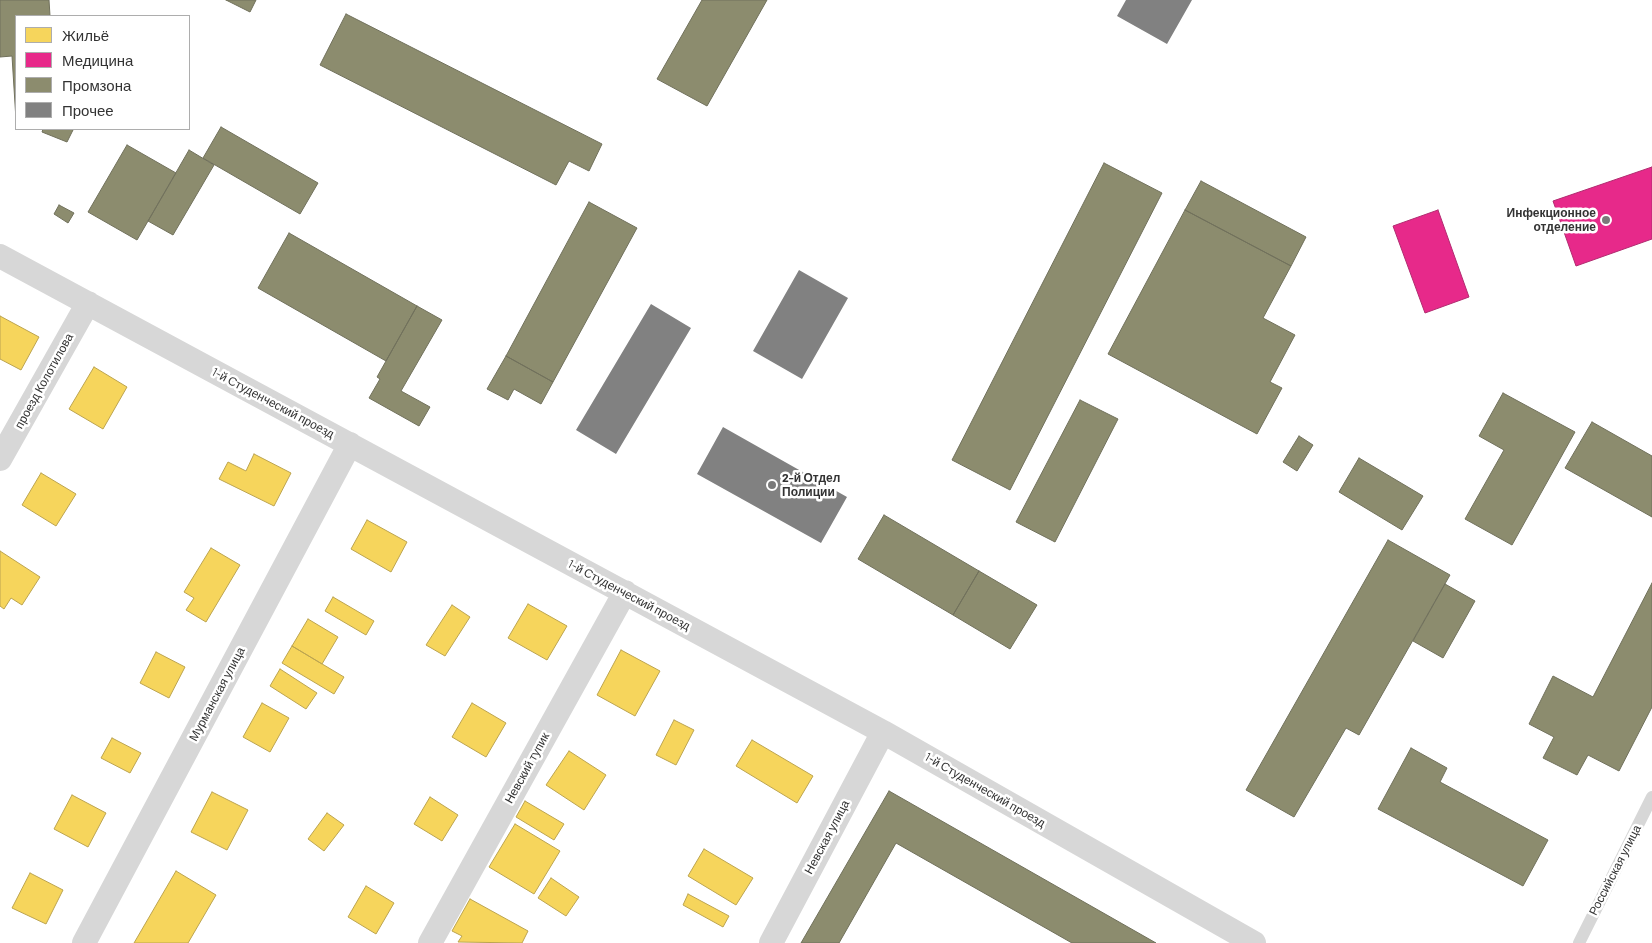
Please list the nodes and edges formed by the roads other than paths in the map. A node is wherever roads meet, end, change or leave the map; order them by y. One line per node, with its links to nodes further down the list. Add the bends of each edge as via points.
1 (0, 256): 2 (street, 1-й Студенческий проезд)
2 (88, 303): 3 (street, 1-й Студенческий проезд); 4 (street, проезд Колотилова)
3 (350, 444): 5 (street, 1-й Студенческий проезд); 8 (street, Мурманская улица)
4 (0, 459)
5 (625, 592): 6 (street, 1-й Студенческий проезд); 9 (street, Невский тупик)
6 (883, 732): 10 (street, Невская улица); 11 (street, 1-й Студенческий проезд)
7 (1652, 797): 12 (lane, Российская улица)
8 (84, 943)
9 (430, 943)
10 (771, 943)
11 (1254, 943)
12 (1579, 943)

